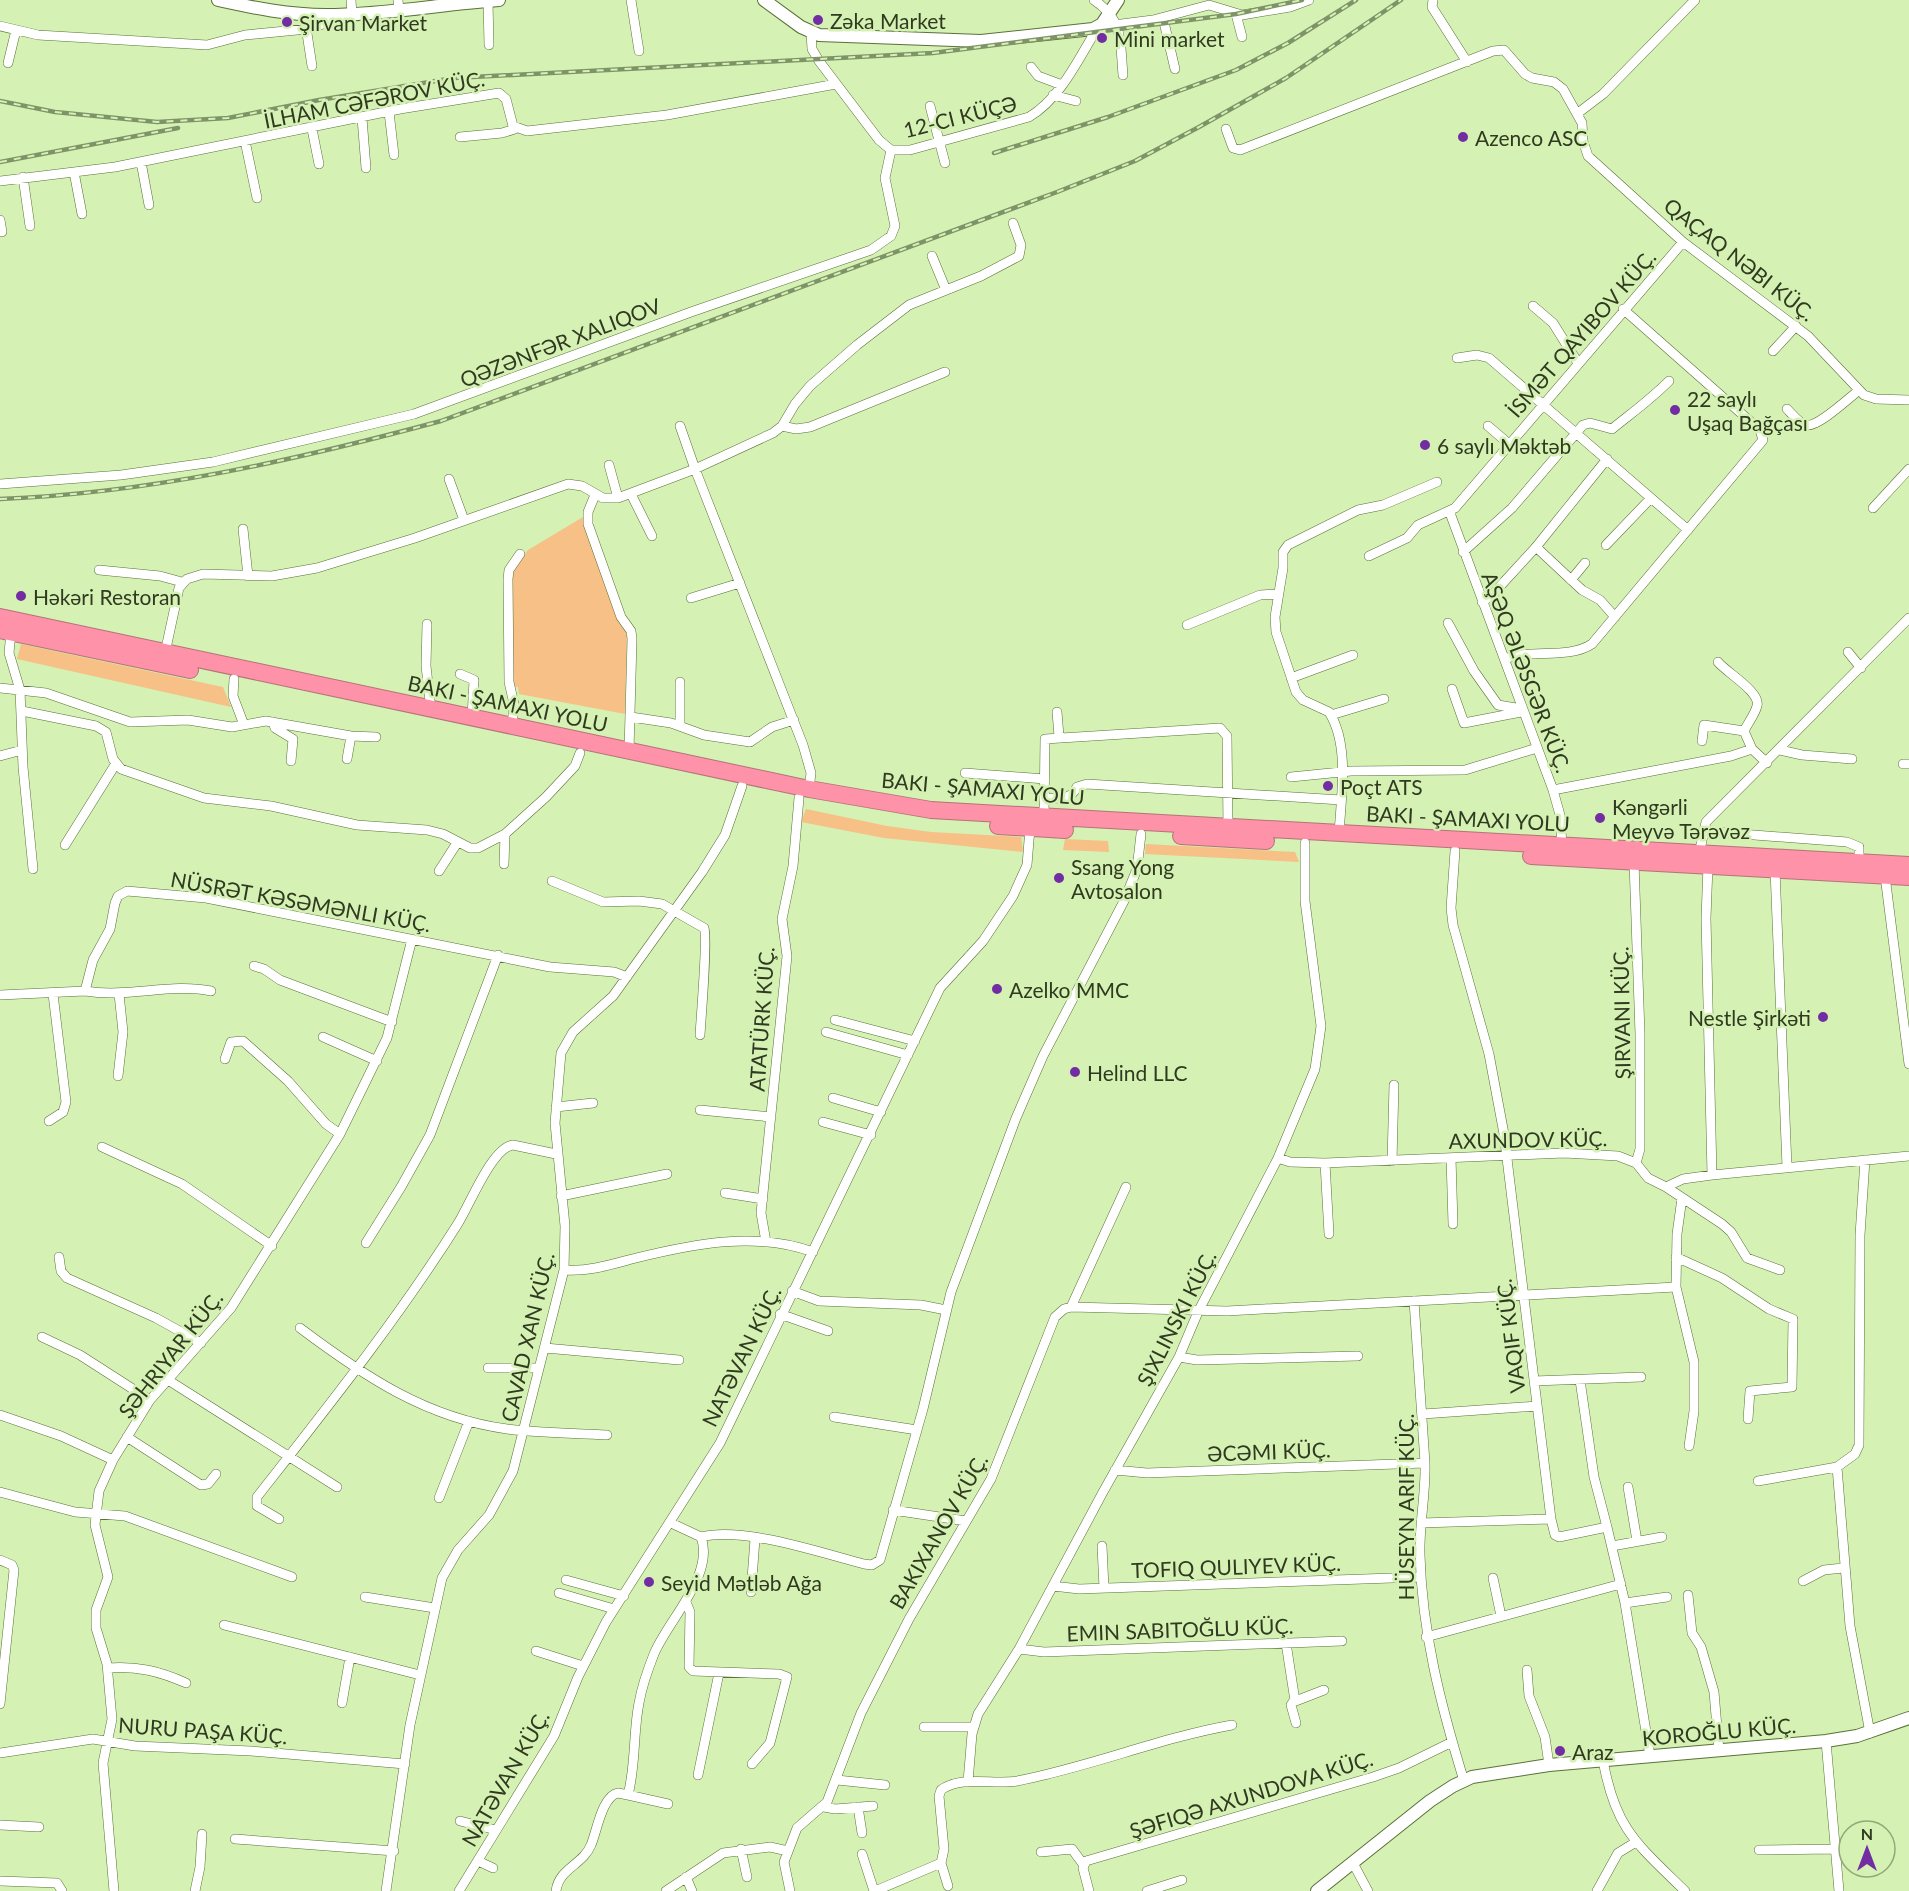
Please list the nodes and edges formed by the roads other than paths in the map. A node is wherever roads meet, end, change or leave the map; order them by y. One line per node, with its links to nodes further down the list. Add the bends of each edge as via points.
1 (218, 0): 13 (street)
2 (351, 0): 18 (street)
3 (499, 0): 11 (street)
4 (631, 0): 28 (street)
5 (765, 0): 25 (street)
6 (1094, 0): 15 (street)
7 (1118, 0): 15 (street)
8 (1309, 0): 17 (street, via 1290,7)
9 (1433, 0): 29 (street, via 1432,7)
10 (1695, 0): 41 (street, via 1603,94)
11 (488, 1): 12 (street); 27 (street)
12 (444, 2): 14 (street)
13 (261, 5): 16 (street)
14 (399, 5): 18 (street)
15 (1109, 12): 20 (street); 22 (street)
16 (304, 14): 18 (street); 23 (street)
17 (1236, 14): 19 (street, via 1209,5); 26 (street)
18 (352, 15): 23 (street)
19 (1163, 18): 20 (street); 33 (street)
20 (1118, 25): 22 (street); 34 (street)
21 (0, 26): 24 (street)
22 (1098, 27): 25 (street, via 981,41); 36 (street, 12-CI KÜÇƏ)
23 (307, 29): 24 (street, via 244,35 207,45); 31 (street)
24 (16, 30): 30 (street)
25 (811, 32): 35 (street, via 812,50)
26 (1242, 37)
27 (489, 45)
28 (639, 51)
29 (1467, 62): 41 (street, via 1493,51 1504,51 1525,74 1558,85); 45 (street, via 1240,150 1233,148)
30 (8, 63)
31 (312, 66)
32 (1031, 67): 36 (street, via 1038,76)
33 (1175, 69)
34 (1123, 75)
35 (836, 84): 44 (street, via 667,115 526,131); 49 (street)
36 (1062, 85): 37 (street, 12-CI KÜÇƏ)
37 (1053, 95): 38 (street); 48 (street, 12-CI KÜÇƏ, via 1029,117)
38 (1076, 101)
39 (930, 106): 48 (street)
40 (389, 112): 42 (street, İLHAM CƏFƏROV KÜÇ.); 44 (street, İLHAM CƏFƏROV KÜÇ., via 499,93 506,99); 50 (street)
41 (1578, 113): 65 (street, QAÇAQ NƏBI KÜÇ., via 1588,156)
42 (362, 118): 43 (street, İLHAM CƏFƏROV KÜÇ.); 54 (street)
43 (312, 129): 47 (street, İLHAM CƏFƏROV KÜÇ.); 53 (street)
44 (515, 129): 46 (street)
45 (1226, 129)
46 (460, 137)
47 (245, 141): 51 (street, İLHAM CƏFƏROV KÜÇ.); 58 (street)
48 (938, 143): 49 (street, 12-CI KÜÇƏ); 52 (street)
49 (891, 150): 91 (street, via 885,178 894,230 871,250 414,414 213,462 121,475)
50 (394, 155)
51 (141, 162): 55 (street, İLHAM CƏFƏROV KÜÇ.); 59 (street)
52 (945, 163)
53 (319, 164)
54 (366, 168)
55 (74, 172): 56 (street, İLHAM CƏFƏROV KÜÇ.); 60 (street)
56 (23, 177): 57 (street, İLHAM CƏFƏROV KÜÇ.); 63 (street)
57 (0, 181)
58 (257, 198)
59 (149, 205)
60 (82, 214)
61 (0, 220): 64 (street)
62 (1013, 223): 67 (street, via 1021,244 1019,256)
63 (30, 226)
64 (2, 232)
65 (1683, 242): 69 (street); 70 (street, QAÇAQ NƏBI KÜÇ.)
66 (932, 256): 67 (street)
67 (946, 290): 81 (street, via 909,305 856,345 810,386)
68 (1533, 306): 73 (street, via 1553,323)
69 (1623, 309): 73 (street); 100 (street, via 1763,435 1761,445)
70 (1796, 327): 71 (street); 76 (street, QAÇAQ NƏBI KÜÇ., via 1818,345)
71 (1773, 351)
72 (1457, 358): 78 (street, via 1489,358)
73 (1578, 363): 78 (street)
74 (945, 372): 81 (street, via 810,427)
75 (1669, 381): 83 (street, via 1647,404 1630,412 1612,429 1586,423)
76 (1858, 391): 77 (street, via 1876,399); 79 (street, via 1810,425)
77 (1909, 400)
78 (1543, 404): 83 (street); 84 (street)
79 (1787, 409)
80 (680, 426): 87 (street, ATATÜRK KÜÇ.)
81 (782, 426): 87 (street)
82 (1488, 426): 84 (street)
83 (1576, 433): 85 (street); 104 (street, via 1512,508)
84 (1509, 444): 97 (street)
85 (1607, 459): 95 (street); 103 (street)
86 (609, 465): 94 (street)
87 (695, 469): 92 (street); 112 (street, ATATÜRK KÜÇ.)
88 (1909, 469): 96 (street)
89 (448, 478): 98 (street)
90 (1437, 482): 113 (street, via 1383,505 1358,510 1288,545 1283,552)
91 (0, 484)
92 (631, 494): 94 (street); 101 (street)
93 (595, 495): 94 (street); 98 (street, via 582,486 568,484); 142 (street, via 588,524 621,617 631,631)
94 (618, 498)
95 (1651, 498): 100 (street); 102 (street)
96 (1873, 508)
97 (1450, 513): 104 (street, AŞƏQ ƏLƏSGƏR KÜÇ.); 106 (street, via 1418,525 1407,538)
98 (464, 520): 109 (street, via 294,574)
99 (243, 529): 109 (street)
100 (1688, 530): 117 (street)
101 (652, 536)
102 (1606, 545)
103 (1536, 547): 110 (street); 115 (street)
104 (1463, 552): 115 (street, AŞƏQ ƏLƏSGƏR KÜÇ.)
105 (519, 554): 148 (street, via 508,579)
106 (1369, 556)
107 (1585, 563): 110 (street)
108 (99, 570): 111 (street)
109 (248, 576): 111 (street, via 203,574)
110 (1571, 580): 117 (street, via 1600,600)
111 (182, 582): 124 (street)
112 (740, 584): 114 (street); 144 (street, ATATÜRK KÜÇ.)
113 (1278, 594): 121 (street, via 1260,595); 130 (street, via 1276,632)
114 (691, 598)
115 (1482, 602): 126 (street, AŞƏQ ƏLƏSGƏR KÜÇ.)
116 (0, 617): 124 (highway)
117 (1615, 617): 126 (street, via 1584,649 1528,652)
118 (1909, 618): 128 (street)
119 (1448, 623): 138 (street, via 1498,705)
120 (427, 624): 137 (street)
121 (1186, 625)
122 (5, 631): 131 (highway); 135 (street)
123 (1848, 652): 128 (street)
124 (165, 653): 137 (highway)
125 (1353, 655): 130 (street)
126 (1505, 659): 138 (street, AŞƏQ ƏLƏSGƏR KÜÇ.)
127 (1718, 662): 149 (street, via 1757,699)
128 (1861, 668): 157 (street)
129 (459, 674): 143 (street, via 474,680)
130 (1291, 678): 141 (street, via 1299,697)
131 (234, 679): 146 (street, via 233,696); 159 (highway)
132 (680, 682): 147 (street)
133 (0, 688): 135 (street)
134 (1452, 689): 138 (street, via 1464,723)
135 (20, 690): 139 (street); 146 (street, via 46,693 130,722 188,720)
136 (1384, 699): 141 (street)
137 (431, 710): 143 (highway)
138 (1523, 710): 154 (street, AŞƏQ ƏLƏSGƏR KÜÇ.)
139 (22, 711): 156 (street); 165 (street, via 96,726 108,737)
140 (1057, 712): 151 (street)
141 (1331, 716): 167 (street)
142 (631, 717): 147 (street); 158 (street)
143 (472, 718): 148 (highway)
144 (794, 720): 147 (street, via 772,727 750,742 704,735); 173 (street, ATATÜRK KÜÇ., via 809,764)
145 (273, 722): 146 (street); 150 (street); 163 (street, via 275,728 293,739)
146 (244, 725)
147 (680, 726)
148 (512, 727): 158 (highway)
149 (1744, 731): 153 (street, via 1704,725); 155 (street)
150 (351, 736): 152 (street); 161 (street)
151 (1059, 736): 169 (street, via 1049,736 1043,743); 172 (street, via 1220,728 1227,736)
152 (376, 737)
153 (1702, 741)
154 (1537, 748): 167 (street, via 1465,770); 171 (street, AŞƏQ ƏLƏSGƏR KÜÇ.)
155 (1752, 749): 164 (street); 171 (street)
156 (22, 750): 160 (street); 193 (street)
157 (1780, 750): 162 (street); 164 (street)
158 (629, 751): 173 (highway)
159 (580, 753): 170 (highway); 180 (street, via 575,766)
160 (0, 756)
161 (347, 759)
162 (1852, 759)
163 (291, 761)
164 (1767, 764): 179 (street, via 1706,822)
165 (116, 765): 183 (street, via 204,798 271,806 357,825 427,830); 185 (street)
166 (965, 773): 169 (street)
167 (1343, 773): 168 (street); 175 (street)
168 (1291, 777)
169 (1045, 779): 174 (street)
170 (742, 786): 173 (highway); 199 (street, CAVAD XAN KÜÇ., via 725,835)
171 (1553, 790): 186 (street, AŞƏQ ƏLƏSGƏR KÜÇ.)
172 (1229, 793): 174 (street, via 1081,784 1066,798); 175 (street); 177 (street)
173 (804, 794): 176 (highway, via 931,810); 178 (highway, via 929,821); 226 (street, ATATÜRK KÜÇ., via 782,919 787,957)
174 (1045, 798): 176 (street)
175 (1341, 800): 182 (street)
176 (1044, 817): 177 (highway)
177 (1228, 827): 182 (highway)
178 (1030, 828): 181 (highway); 214 (street, NATƏVAN KÜÇ., via 1029,858 1020,884 983,941 945,979)
179 (1702, 831): 188 (street); 190 (street, via 1847,842 1859,847)
180 (505, 834): 183 (street, via 478,848); 191 (street)
181 (1141, 834): 184 (highway); 265 (street, via 1133,879 1025,1095)
182 (1338, 834): 186 (highway)
183 (457, 843): 195 (street)
184 (1305, 843): 187 (highway); 235 (street, via 1305,901 1320,1015 1319,1052)
185 (65, 845)
186 (1562, 846): 188 (highway)
187 (1455, 851): 189 (highway); 233 (street, VAQIF KÜÇ., via 1453,925 1489,1054)
188 (1704, 860): 189 (highway); 190 (highway); 194 (highway); 243 (street)
189 (1634, 862): 240 (street, ŞIRVANI KÜÇ., via 1641,1056 1640,1149)
190 (1860, 862): 192 (highway)
191 (504, 864)
192 (1909, 865)
193 (33, 869)
194 (1775, 870): 196 (highway); 241 (street)
195 (439, 871)
196 (1885, 876): 197 (highway); 218 (street)
197 (1909, 878)
198 (552, 881): 199 (street, via 603,902 652,902)
199 (676, 910): 203 (street, CAVAD XAN KÜÇ.); 212 (street, via 697,921 707,933)
200 (412, 939): 201 (street, NÜSRƏT KƏSƏMƏNLI KÜÇ.); 204 (street, NÜSRƏT KƏSƏMƏNLI KÜÇ., via 206,898 127,891 115,903 110,929 93,960); 210 (street, ŞƏHRIYAR KÜÇ.)
201 (498, 955): 203 (street, NÜSRƏT KƏSƏMƏNLI KÜÇ., via 559,969 614,972); 253 (street, via 429,1135)
202 (254, 966): 210 (street, via 279,980)
203 (627, 977): 223 (street, CAVAD XAN KÜÇ., via 607,1002 567,1039 559,1066)
204 (85, 991): 206 (street); 207 (street)
205 (211, 991): 207 (street, via 184,988)
206 (53, 994): 208 (street); 227 (street, via 66,1102 63,1112)
207 (119, 994): 219 (street, via 123,1032)
208 (0, 995)
209 (835, 1020): 214 (street)
210 (392, 1022): 217 (street, ŞƏHRIYAR KÜÇ.)
211 (826, 1032): 215 (street)
212 (700, 1035)
213 (323, 1037): 217 (street)
214 (915, 1041): 215 (street, NATƏVAN KÜÇ.)
215 (908, 1055): 225 (street, NATƏVAN KÜÇ.)
216 (225, 1059): 229 (street, via 231,1042 243,1041)
217 (377, 1061): 229 (street, ŞƏHRIYAR KÜÇ.)
218 (1909, 1064)
219 (118, 1076)
220 (1394, 1085): 238 (street)
221 (833, 1098): 225 (street)
222 (593, 1103): 223 (street)
223 (556, 1107): 232 (street, CAVAD XAN KÜÇ.)
224 (700, 1110): 226 (street)
225 (881, 1112): 230 (street, NATƏVAN KÜÇ.)
226 (771, 1117): 249 (street, ATATÜRK KÜÇ.)
227 (49, 1120)
228 (823, 1122): 230 (street)
229 (340, 1134): 254 (street, ŞƏHRIYAR KÜÇ.)
230 (871, 1135): 255 (street, NATƏVAN KÜÇ.)
231 (102, 1147): 254 (street, via 182,1184)
232 (556, 1154): 247 (street, CAVAD XAN KÜÇ.); 278 (street, via 513,1145 501,1149 457,1225)
233 (1506, 1156): 236 (street, AXUNDOV KÜÇ.); 240 (street, AXUNDOV KÜÇ., via 1564,1153 1618,1156); 262 (street, VAQIF KÜÇ.)
234 (1909, 1156): 237 (street)
235 (1278, 1158): 239 (street, AXUNDOV KÜÇ.); 266 (street)
236 (1451, 1158): 238 (street, AXUNDOV KÜÇ.); 250 (street)
237 (1865, 1160): 241 (street); 298 (street, via 1860,1235 1860,1445 1855,1454)
238 (1392, 1161): 239 (street, AXUNDOV KÜÇ.)
239 (1325, 1163): 251 (street)
240 (1636, 1163): 245 (street, AXUNDOV KÜÇ., via 1647,1178)
241 (1787, 1167): 243 (street)
242 (667, 1174): 247 (street)
243 (1712, 1175): 245 (street, via 1683,1179)
244 (1126, 1187): 264 (street)
245 (1666, 1188): 248 (street, AXUNDOV KÜÇ.)
246 (725, 1193): 249 (street)
247 (561, 1196): 258 (street, CAVAD XAN KÜÇ., via 566,1242)
248 (1682, 1198): 257 (street); 259 (street, AXUNDOV KÜÇ., via 1731,1232 1747,1258)
249 (763, 1199): 252 (street, ATATÜRK KÜÇ.)
250 (1454, 1224)
251 (1329, 1234)
252 (766, 1242): 255 (street); 258 (street, via 718,1242 587,1270)
253 (366, 1243)
254 (272, 1246): 271 (street, ŞƏHRIYAR KÜÇ., via 231,1308)
255 (813, 1252): 261 (street, NATƏVAN KÜÇ.)
256 (59, 1257): 271 (street, via 61,1271 67,1278)
257 (1676, 1257): 260 (street); 288 (street, via 1793,1319 1792,1387 1750,1391)
258 (564, 1270): 272 (street, CAVAD XAN KÜÇ.)
259 (1780, 1270)
260 (1676, 1287): 262 (street); 294 (street, via 1694,1362)
261 (792, 1291): 265 (street, via 819,1301 921,1305); 267 (street, NATƏVAN KÜÇ.)
262 (1524, 1296): 263 (street); 282 (street, VAQIF KÜÇ.)
263 (1414, 1301): 266 (street); 285 (street, HÜSEYN ARIF KÜÇ.)
264 (1071, 1307): 266 (street); 310 (street, via 1055,1317 992,1479)
265 (946, 1310): 291 (street)
266 (1198, 1312): 274 (street)
267 (780, 1314): 269 (street); 311 (street, NATƏVAN KÜÇ., via 720,1443)
268 (300, 1328): 278 (street)
269 (828, 1331)
270 (42, 1337): 283 (street, via 80,1355)
271 (201, 1343): 280 (street, ŞƏHRIYAR KÜÇ.)
272 (545, 1348): 275 (street); 277 (street, CAVAD XAN KÜÇ.)
273 (1358, 1356): 274 (street, via 1197,1360)
274 (1179, 1357): 299 (street)
275 (680, 1360)
276 (488, 1368): 277 (street)
277 (539, 1368): 290 (street, CAVAD XAN KÜÇ.)
278 (355, 1369): 289 (street, via 405,1397); 295 (street)
279 (1641, 1377): 281 (street)
280 (168, 1380): 283 (street, ŞƏHRIYAR KÜÇ.); 295 (street)
281 (1580, 1380): 282 (street); 313 (street, via 1594,1477)
282 (1534, 1381): 284 (street, VAQIF KÜÇ.)
283 (150, 1400): 293 (street, ŞƏHRIYAR KÜÇ.)
284 (1537, 1406): 285 (street); 309 (street, VAQIF KÜÇ.)
285 (1423, 1414): 297 (street, HÜSEYN ARIF KÜÇ.)
286 (0, 1415): 296 (street, via 61,1436)
287 (834, 1417): 291 (street)
288 (1748, 1419)
289 (469, 1421): 290 (street); 305 (street)
290 (525, 1430): 292 (street); 338 (street, CAVAD XAN KÜÇ., via 508,1483 489,1515 449,1564)
291 (917, 1430): 306 (street)
292 (607, 1435)
293 (127, 1437): 296 (street, ŞƏHRIYAR KÜÇ.); 300 (street, via 201,1485 208,1484)
294 (1689, 1446)
295 (289, 1456): 302 (street); 308 (street, via 255,1502)
296 (113, 1460): 307 (street, ŞƏHRIYAR KÜÇ., via 99,1491)
297 (1425, 1463): 299 (street, ƏCƏMI KÜÇ., via 1147,1473); 312 (street, HÜSEYN ARIF KÜÇ.)
298 (1837, 1467): 301 (street); 321 (street)
299 (1115, 1470): 328 (street)
300 (216, 1474)
301 (1758, 1481)
302 (337, 1487)
303 (1628, 1487): 317 (street)
304 (0, 1492): 307 (street, via 75,1512)
305 (439, 1498)
306 (893, 1510): 310 (street); 316 (street, via 880,1560 872,1565)
307 (97, 1513): 322 (street, via 124,1516); 349 (street, ŞƏHRIYAR KÜÇ., via 95,1525 108,1577 96,1610 96,1628)
308 (279, 1519)
309 (1551, 1519): 312 (street); 313 (street, via 1559,1538)
310 (966, 1521): 375 (street, via 909,1618 861,1713)
311 (672, 1523): 314 (street); 333 (street, NATƏVAN KÜÇ.)
312 (1421, 1523): 323 (street, HÜSEYN ARIF KÜÇ.)
313 (1607, 1527): 319 (street)
314 (701, 1537): 316 (street, via 716,1534); 336 (street, via 704,1551)
315 (1662, 1537): 317 (street)
316 (755, 1539): 330 (street)
317 (1637, 1541): 319 (street)
318 (1102, 1546): 329 (street)
319 (1612, 1546): 327 (street)
320 (0, 1560): 357 (street, via 14,1570)
321 (1843, 1568): 326 (street, via 1824,1570); 363 (street, via 1857,1678)
322 (292, 1577)
323 (1421, 1577): 329 (street, TOFIQ QULIYEV KÜÇ.); 342 (street, HÜSEYN ARIF KÜÇ.)
324 (1493, 1578): 340 (street)
325 (566, 1580): 333 (street)
326 (1803, 1581)
327 (1621, 1584): 337 (street); 340 (street)
328 (1053, 1586): 329 (street, TOFIQ QULIYEV KÜÇ.); 345 (street)
329 (1104, 1588)
330 (751, 1592)
331 (559, 1593): 339 (street)
332 (1688, 1595): 367 (street, via 1692,1633 1701,1647 1714,1692)
333 (624, 1596): 339 (street, NATƏVAN KÜÇ.)
334 (365, 1597): 338 (street)
335 (1667, 1597): 337 (street)
336 (686, 1602): 351 (street, via 690,1612 688,1667); 379 (street, via 661,1639 644,1685)
337 (1626, 1603): 369 (street)
338 (435, 1608): 352 (street, CAVAD XAN KÜÇ.)
339 (614, 1609): 348 (street, NATƏVAN KÜÇ.)
340 (1501, 1616): 342 (street)
341 (224, 1625): 347 (street)
342 (1426, 1638): 366 (street, HÜSEYN ARIF KÜÇ.)
343 (1342, 1641): 344 (street, EMIN SABITOĞLU KÜÇ.)
344 (1286, 1643): 345 (street, EMIN SABITOĞLU KÜÇ., via 1044,1652); 355 (street)
345 (1019, 1649): 362 (street, via 978,1714)
346 (536, 1651): 348 (street)
347 (350, 1657): 352 (street); 356 (street)
348 (583, 1666): 387 (street, NATƏVAN KÜÇ., via 554,1736)
349 (108, 1668): 353 (street, via 138,1667); 364 (street, ŞƏHRIYAR KÜÇ., via 112,1719)
350 (1527, 1670): 373 (street, via 1529,1696 1545,1737)
351 (719, 1673): 372 (street, via 787,1677 770,1743); 374 (street)
352 (420, 1675): 371 (street, CAVAD XAN KÜÇ.)
353 (186, 1683)
354 (1324, 1689): 355 (street)
355 (1295, 1701): 359 (street, via 1291,1705)
356 (342, 1703)
357 (0, 1704)
358 (1909, 1718): 363 (street, KOROĞLU KÜÇ.)
359 (1296, 1723)
360 (1232, 1725): 377 (street, via 1071,1770 1014,1781)
361 (924, 1727): 362 (street)
362 (974, 1728): 377 (street)
363 (1870, 1732): 365 (street, KOROĞLU KÜÇ.)
364 (108, 1741): 368 (street, NURU PAŞA KÜÇ., via 93,1739); 371 (street, NURU PAŞA KÜÇ.); 411 (street, ŞƏHRIYAR KÜÇ., via 103,1763)
365 (1826, 1741): 367 (street, KOROĞLU KÜÇ.); 392 (street)
366 (1452, 1742): 376 (street, HÜSEYN ARIF KÜÇ.); 402 (street, ŞƏFIQƏ AXUNDOVA KÜÇ., via 1373,1777)
367 (1719, 1751): 369 (street, KOROĞLU KÜÇ.)
368 (0, 1753)
369 (1650, 1756): 370 (street, KOROĞLU KÜÇ.)
370 (1602, 1760): 373 (street, KOROĞLU KÜÇ.); 391 (street, via 1613,1805)
371 (405, 1764): 395 (street, CAVAD XAN KÜÇ.)
372 (752, 1764)
373 (1549, 1765): 376 (street, KOROĞLU KÜÇ.)
374 (698, 1775)
375 (837, 1780): 378 (street); 382 (street)
376 (1464, 1780): 401 (street, KOROĞLU KÜÇ., via 1430,1801)
377 (968, 1782): 400 (street, via 941,1790)
378 (885, 1785)
379 (628, 1795): 380 (street); 415 (street, via 618,1793 609,1798 587,1853 560,1876)
380 (668, 1804)
381 (873, 1806): 383 (street)
382 (824, 1807): 383 (street); 396 (street, via 797,1828)
383 (858, 1807): 388 (street)
384 (460, 1821): 387 (street)
385 (0, 1825): 386 (street)
386 (39, 1827)
387 (496, 1830): 399 (street, NATƏVAN KÜÇ.)
388 (862, 1833)
389 (202, 1834): 412 (street)
390 (235, 1839): 395 (street)
391 (1636, 1842): 423 (street, via 1618,1853); 424 (street)
392 (1835, 1849): 394 (street); 425 (street)
393 (741, 1850): 396 (street, via 778,1847); 404 (street, via 723,1853); 405 (street)
394 (1759, 1850)
395 (394, 1851): 413 (street, CAVAD XAN KÜÇ.)
396 (788, 1851): 418 (street, via 784,1868)
397 (1041, 1852): 402 (street, via 1072,1849)
398 (862, 1854): 409 (street)
399 (478, 1861): 403 (street); 414 (street, NATƏVAN KÜÇ.)
400 (941, 1863): 408 (street); 409 (street)
401 (1353, 1863): 421 (street, KOROĞLU KÜÇ.); 422 (street)
402 (1083, 1864): 419 (street)
403 (493, 1868)
404 (687, 1877): 416 (street); 417 (street)
405 (747, 1877)
406 (1182, 1880): 420 (street)
407 (0, 1881): 410 (street, via 57,1883)
408 (948, 1886)
409 (879, 1890)
410 (62, 1891)
411 (114, 1891)
412 (195, 1891)
413 (387, 1891)
414 (459, 1891)
415 (555, 1891)
416 (666, 1891)
417 (692, 1891)
418 (790, 1891)
419 (1089, 1891)
420 (1147, 1891)
421 (1317, 1891)
422 (1368, 1891)
423 (1597, 1891)
424 (1685, 1891)
425 (1839, 1891)

